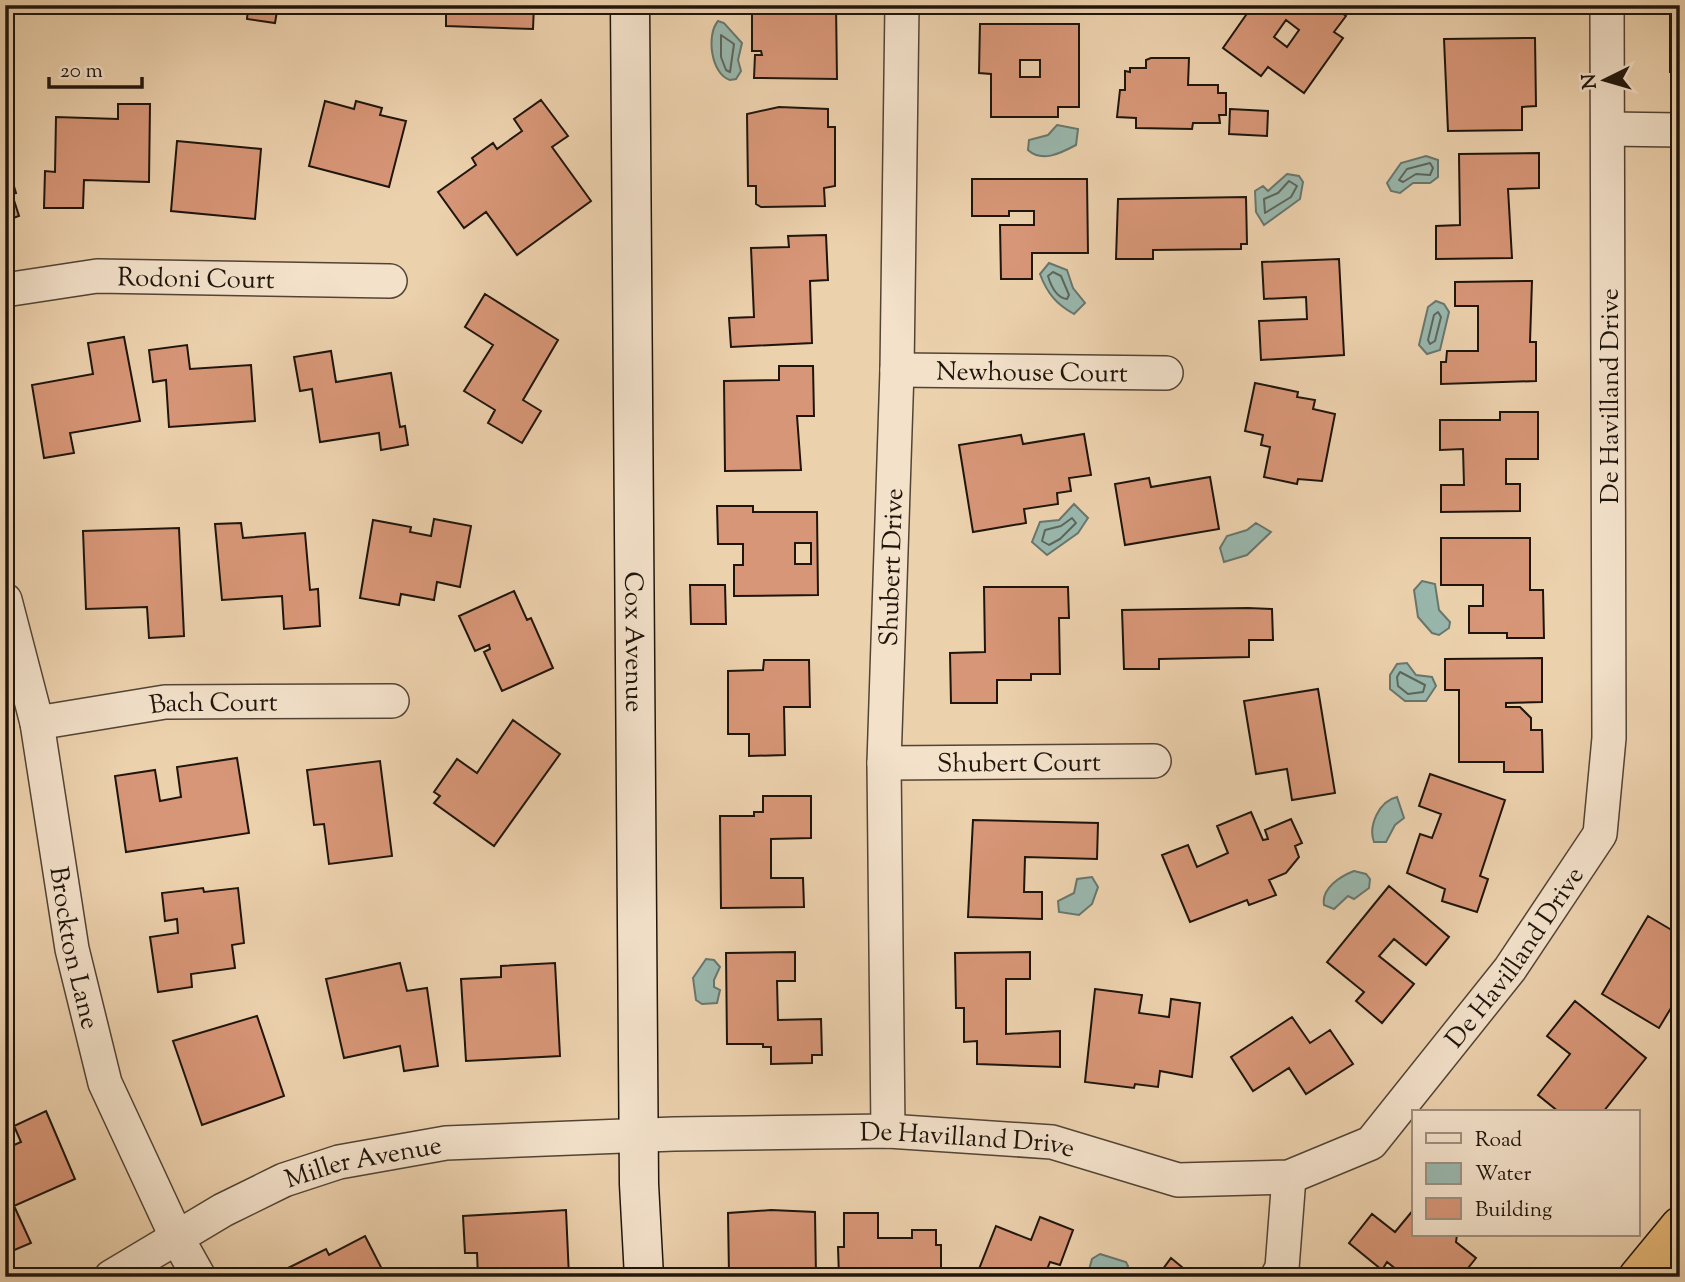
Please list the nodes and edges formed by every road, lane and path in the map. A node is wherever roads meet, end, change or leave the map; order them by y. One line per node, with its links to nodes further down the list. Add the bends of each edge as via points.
1 (631, 5): 16 (main road, Cox Avenue)
2 (902, 5): 8 (street, Shubert Drive)
3 (1607, 5): 4 (street, De Havilland Drive)
4 (1608, 129): 5 (street); 17 (street, De Havilland Drive, via 1609,738 1600,834 1510,969 1371,1143)
5 (1680, 130)
6 (390, 281): 7 (street, Rodoni Court, via 97,276)
7 (5, 289)
8 (897, 370): 9 (street, Newhouse Court); 14 (street, Shubert Drive)
9 (1166, 373)
10 (5, 600): 12 (street, Brockton Lane)
11 (392, 701): 12 (street, Bach Court, via 165,702)
12 (37, 723): 19 (street, Brockton Lane, via 72,949 105,1083)
13 (1154, 761): 14 (street, Shubert Court)
14 (884, 763): 15 (street, Shubert Drive)
15 (888, 1131): 16 (street, De Havilland Drive); 17 (street, De Havilland Drive, via 1052,1142 1178,1180)
16 (641, 1136): 19 (street, Miller Avenue, via 446,1143 339,1162 284,1180); 22 (main road, Cox Avenue)
17 (1289, 1177): 23 (street, via 1282,1268)
18 (1680, 1226): 24 (highway)
19 (176, 1236): 20 (street, Miller Avenue); 21 (street, Brockton Lane)
20 (111, 1277)
21 (199, 1277)
22 (644, 1277)
23 (1277, 1277)
24 (1639, 1277)

